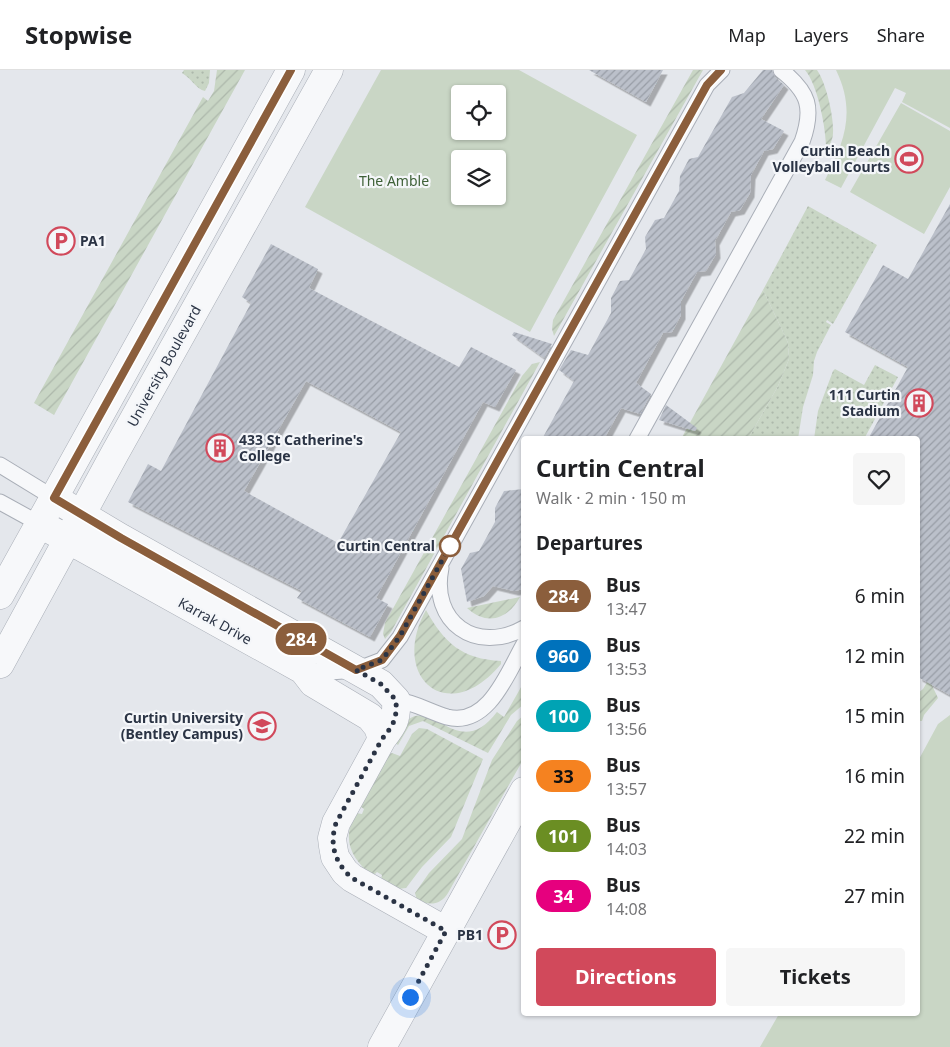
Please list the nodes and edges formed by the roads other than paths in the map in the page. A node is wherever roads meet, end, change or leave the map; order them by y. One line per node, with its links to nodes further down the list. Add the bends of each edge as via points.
1 (291, 70): 7 (street)
2 (329, 70): 9 (street, University Boulevard)
3 (722, 70): 12 (lane, via 707,85)
4 (781, 70): 5 (lane, via 800,87 805,98 807,127 802,142)
5 (639, 436)
6 (0, 466): 7 (lane)
7 (54, 498): 9 (street, Karrak Drive); 10 (street)
8 (0, 502): 10 (lane)
9 (82, 514): 11 (street, University Boulevard); 18 (street, Karrak Drive)
10 (40, 524): 11 (street, Karrak Drive); 13 (street)
11 (68, 539): 16 (street, University Boulevard); 17 (street, Karrak Drive)
12 (443, 560): 14 (lane, via 438,582 440,598 453,622 462,630 477,637 490,638); 18 (lane, via 400,636 382,660)
13 (0, 595)
14 (521, 629)
15 (521, 649): 19 (lane, via 492,700 469,717 447,717 407,701)
16 (0, 664)
17 (303, 670): 18 (lane); 20 (street, Karrak Drive, via 313,682 370,716)
18 (356, 670): 19 (street, Karrak Drive, via 381,684)
19 (396, 700): 20 (street, via 397,715)
20 (382, 739): 22 (street, via 336,823 332,838 335,857 352,878)
21 (521, 796): 22 (street)
22 (446, 931): 23 (street)
23 (382, 1047)

